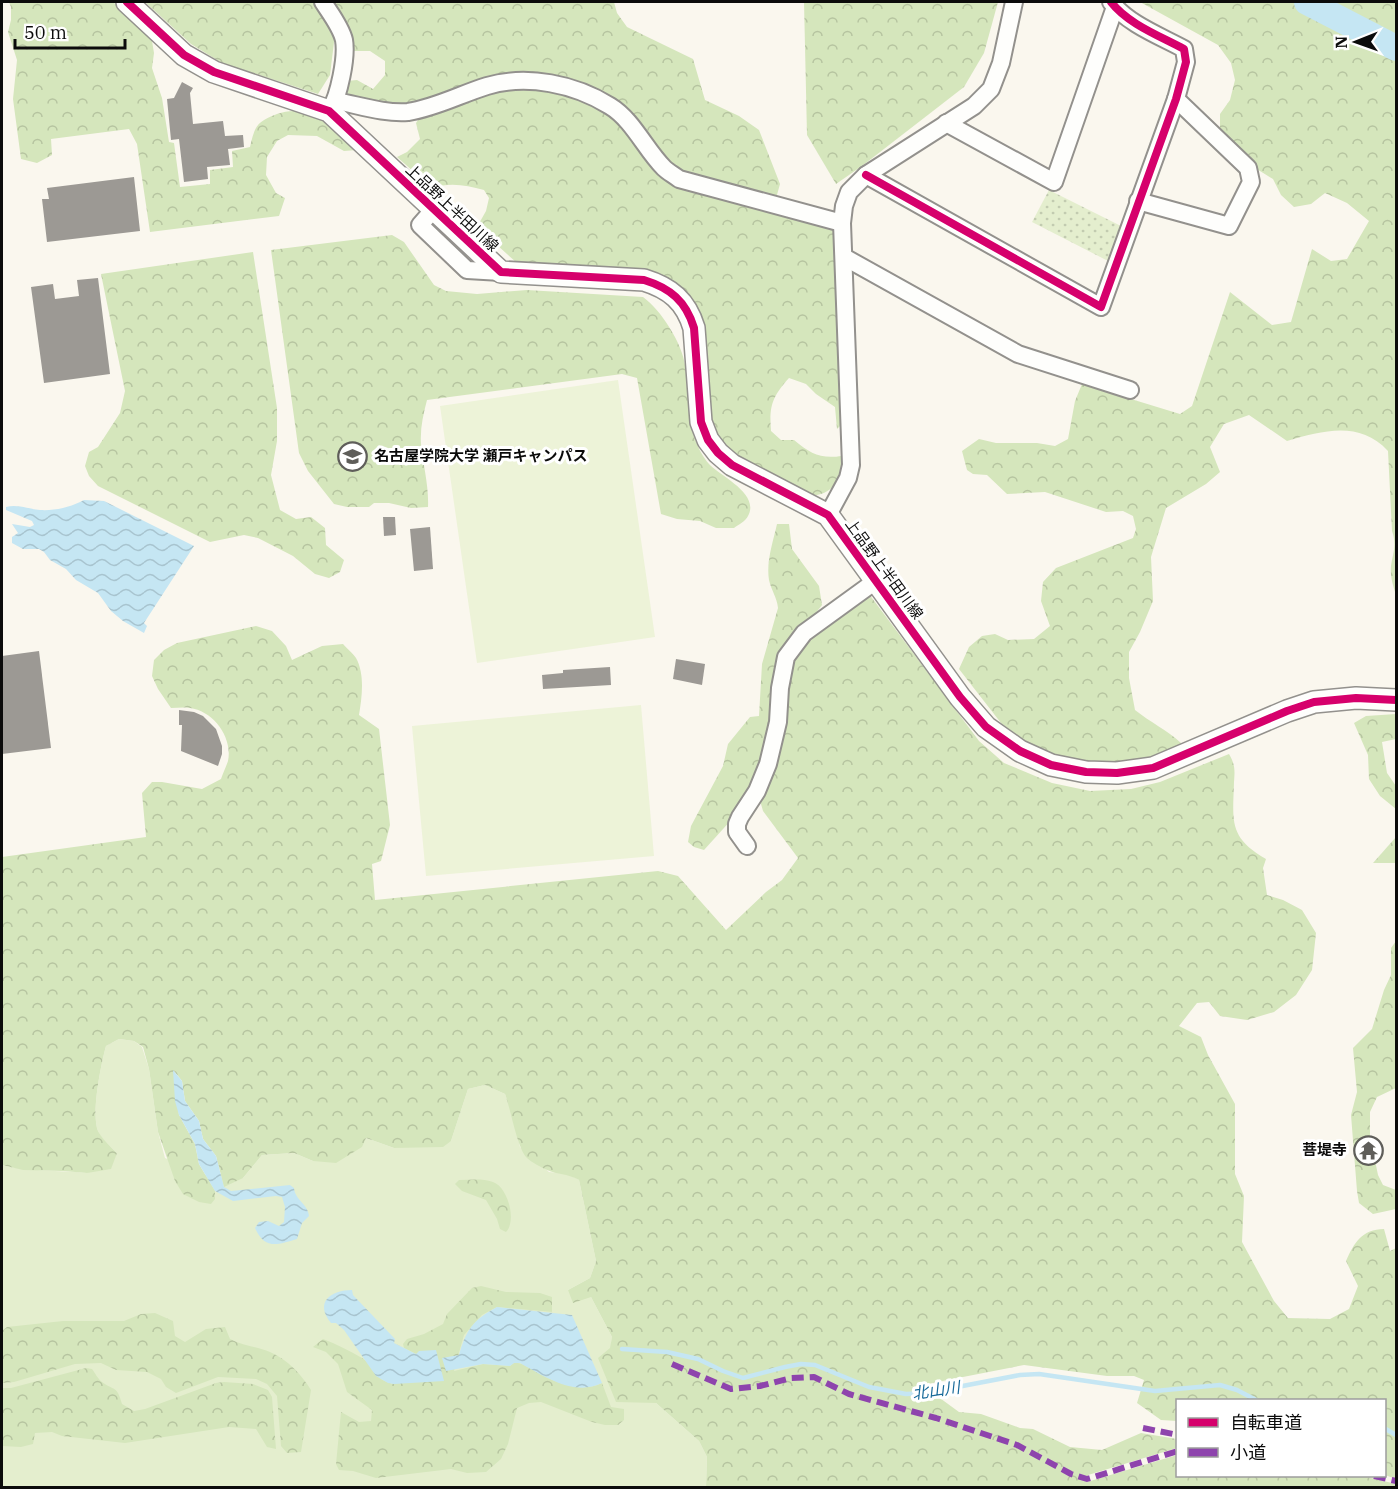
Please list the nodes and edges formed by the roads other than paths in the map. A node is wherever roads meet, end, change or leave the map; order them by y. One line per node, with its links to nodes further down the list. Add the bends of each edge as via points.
1 (127, 2): 6 (street, 上品野上半田川線, via 184,55 214,72)
2 (323, 2): 6 (street, via 344,38 345,52)
3 (1014, 2): 7 (street, via 1001,63 991,89 974,106)
4 (1113, 4): 5 (street, via 1137,23 1184,49 1186,62); 7 (street, via 1054,182)
5 (1176, 99): 9 (street); 9 (street, via 1248,168 1251,182 1229,226)
6 (333, 106): 10 (street, via 406,112 489,86 535,81 556,85 612,107 664,169 678,179); 13 (street, 上品野上半田川線, via 501,272 644,280 674,293 687,309 694,328 701,422 708,440 732,465)
7 (946, 123): 8 (street)
8 (866, 175): 9 (street, via 1101,307); 10 (street, via 849,192)
9 (1138, 201)
10 (842, 223): 11 (street)
11 (844, 257): 12 (street, via 1018,354); 13 (street, via 851,465)
12 (1131, 390)
13 (828, 515): 14 (street, 上品野上半田川線)
14 (877, 580): 15 (street, 上品野上半田川線, via 960,697 986,727 1020,751 1051,765 1117,773 1153,768 1314,702); 16 (street, via 804,633 786,657 768,764 737,824 737,832)
15 (1396, 700)
16 (747, 846)

